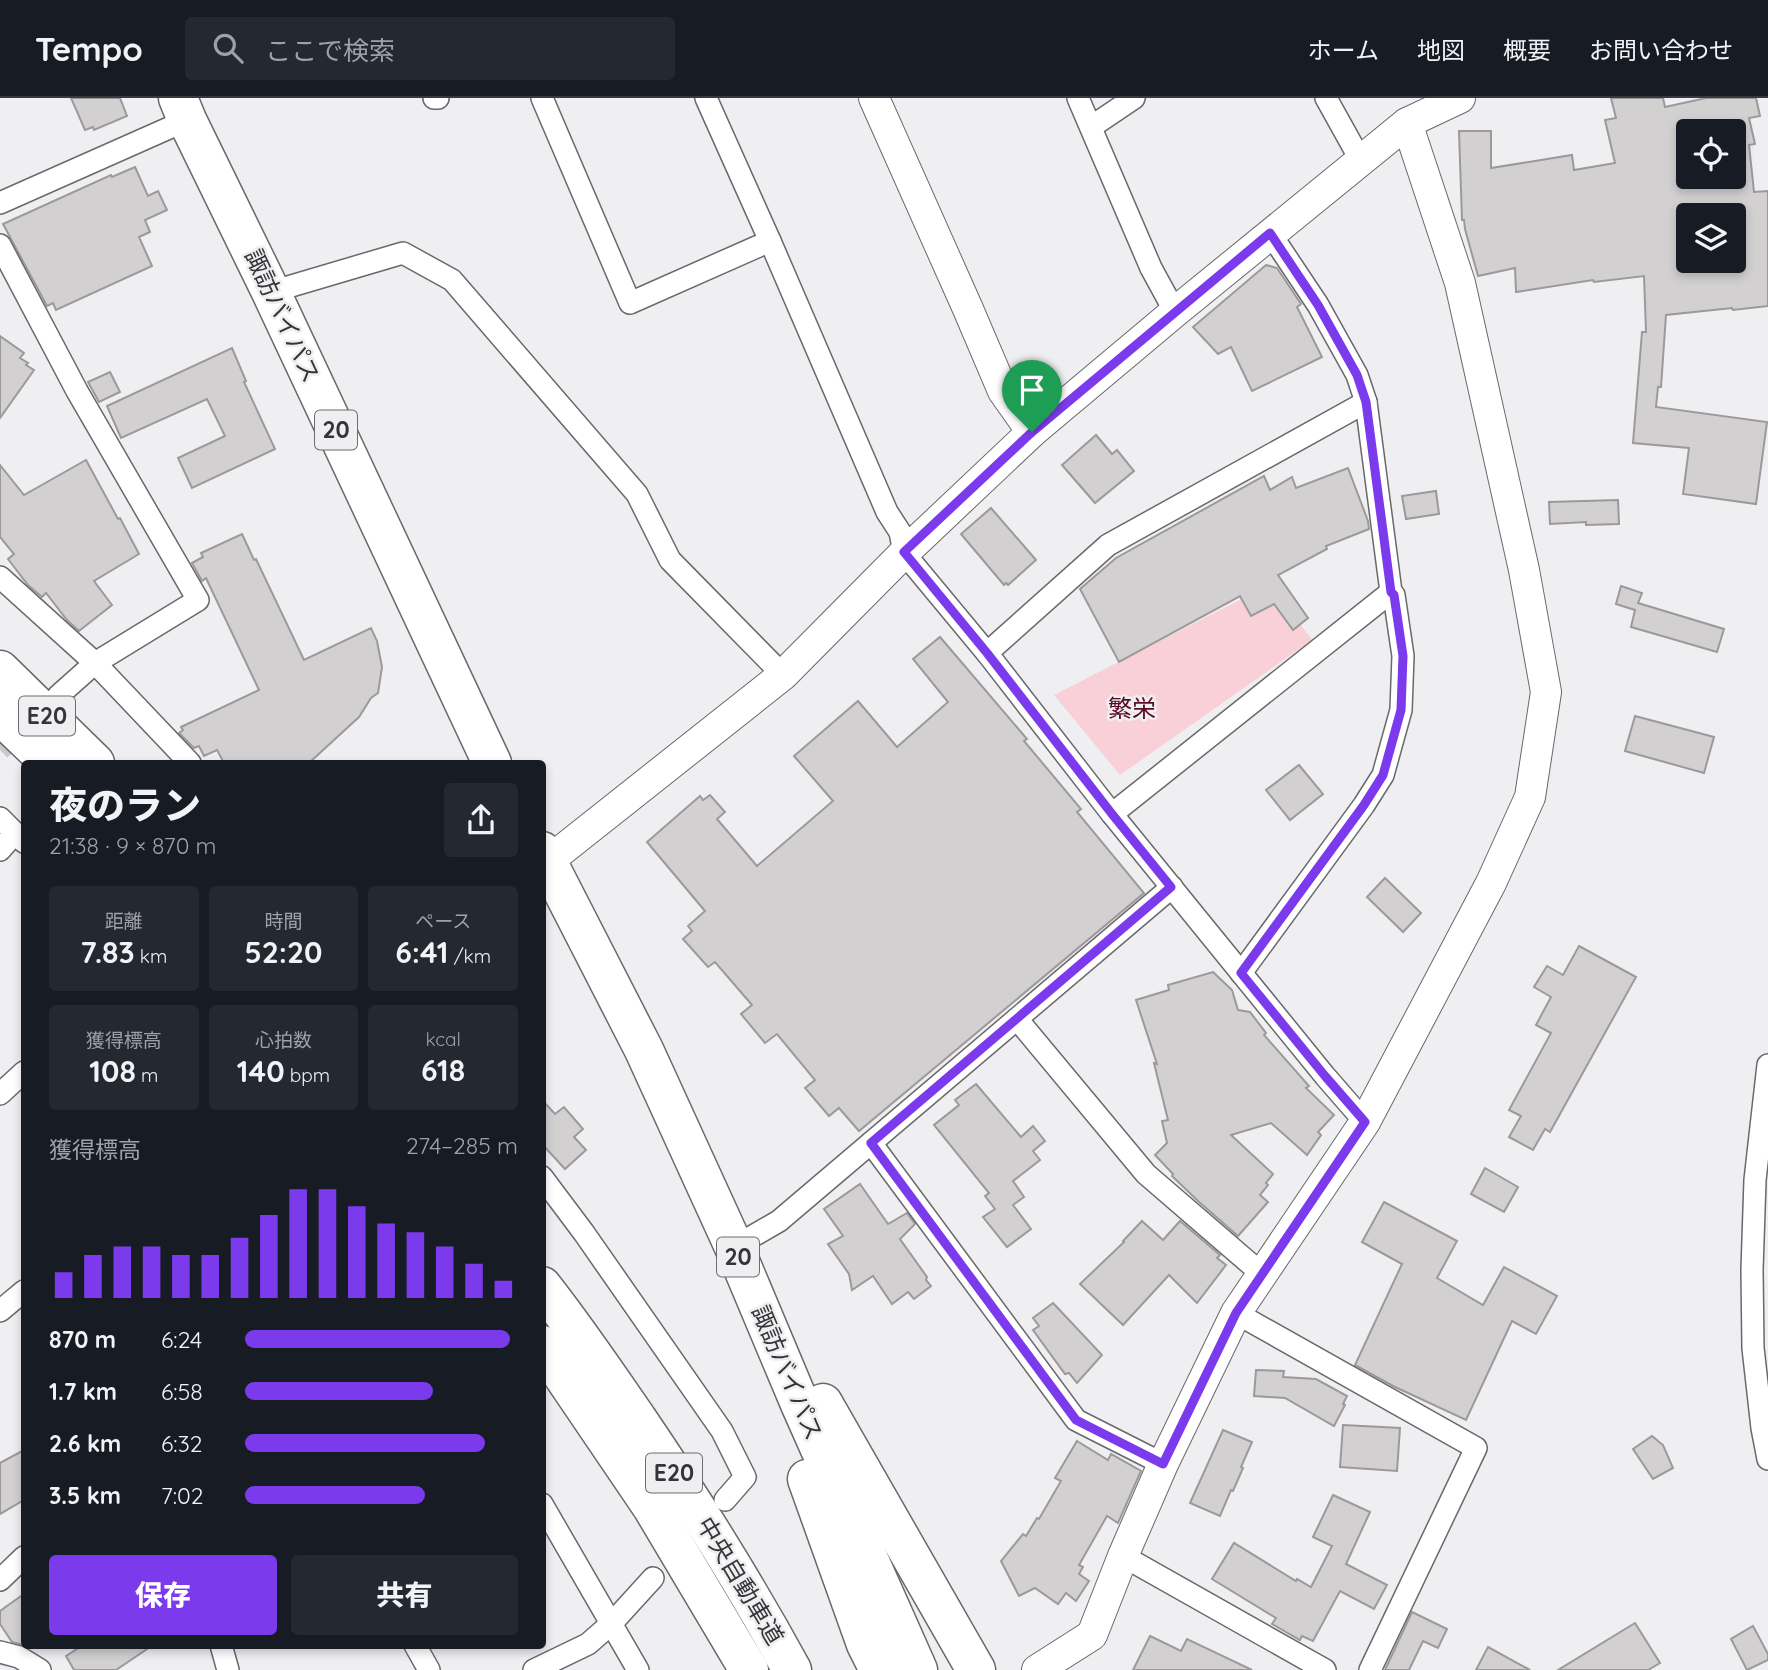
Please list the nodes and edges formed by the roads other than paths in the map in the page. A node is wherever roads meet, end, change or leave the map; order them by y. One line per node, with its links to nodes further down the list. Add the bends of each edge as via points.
1 (542, 98): 14 (street, via 630,303)
2 (706, 98): 14 (street)
3 (874, 98): 19 (street, via 1003,391)
4 (1078, 98): 10 (street)
5 (1134, 98): 10 (street)
6 (1326, 98): 11 (street)
7 (1460, 98): 9 (street)
8 (182, 109): 12 (street); 16 (highway, 諏訪バイパス / 20)
9 (1407, 123): 11 (street); 45 (street, via 1460,283 1524,570 1546,692 1530,797 1491,883)
10 (1091, 127): 17 (street, via 1151,268)
11 (1361, 162): 13 (street)
12 (0, 203)
13 (1270, 233): 17 (street); 18 (street, via 1318,305 1357,375)
14 (770, 241): 20 (street, via 887,512 900,532)
15 (0, 245): 24 (street, via 77,391 198,600)
16 (271, 292): 26 (street, via 403,253 452,280 636,494 670,560); 32 (highway, 諏訪バイパス / 20)
17 (1175, 312): 19 (street)
18 (1366, 402): 22 (street); 23 (street, via 1108,545)
19 (1032, 432): 20 (street)
20 (904, 552): 23 (street); 26 (street)
21 (0, 577): 24 (street)
22 (1391, 592): 33 (street); 40 (street, via 1403,656 1401,710 1383,775)
23 (987, 653): 33 (street)
24 (95, 663): 27 (street); 31 (street)
25 (0, 670): 30 (highway, E20)
26 (783, 675): 36 (street)
27 (58, 696)
28 (0, 715): 29 (highway, E20)
29 (47, 760)
30 (91, 760)
31 (187, 760)
32 (491, 760)
33 (1112, 814): 39 (street)
34 (13, 831): 35 (street)
35 (0, 850)
36 (546, 865)
37 (546, 871): 48 (highway, 諏訪バイパス / 20, via 643,1050)
38 (546, 873): 54 (highway, 諏訪バイパス / 20, via 565,931)
39 (1171, 887): 40 (street); 41 (street)
40 (1241, 973): 45 (street)
41 (1017, 1018): 46 (street); 49 (street, via 1146,1174)
42 (1768, 1065): 56 (street, via 1755,1180 1752,1270 1753,1348)
43 (21, 1075): 44 (street)
44 (0, 1094)
45 (1365, 1122): 49 (street)
46 (871, 1143): 48 (street); 57 (street, via 1076,1420)
47 (546, 1182): 58 (street, via 722,1432 746,1478)
48 (739, 1259): 77 (highway, 諏訪バイパス / 20); 78 (highway, 20, via 753,1273)
49 (1262, 1274): 53 (street)
50 (546, 1291): 74 (highway, 中央自動車道 / E20, via 684,1487)
51 (21, 1294): 52 (street)
52 (0, 1311)
53 (1236, 1313): 57 (street); 81 (street, via 1476,1448)
54 (761, 1346): 75 (highway, 20, via 761,1359); 76 (highway, 諏訪バイパス / 20)
55 (546, 1351): 73 (highway, 中央自動車道 / E20, via 652,1507)
56 (1768, 1459)
57 (1163, 1464): 60 (street)
58 (724, 1500)
59 (546, 1511): 64 (street)
60 (1123, 1556): 79 (street, via 1092,1635); 80 (street)
61 (21, 1560): 63 (street)
62 (653, 1578): 64 (street)
63 (0, 1580)
64 (612, 1623): 71 (street, via 588,1644); 72 (street)
65 (222, 1649): 69 (street)
66 (417, 1649): 70 (street)
67 (0, 1652): 68 (street)
68 (40, 1670)
69 (228, 1670)
70 (429, 1670)
71 (534, 1670)
72 (638, 1670)
73 (749, 1670)
74 (792, 1670)
75 (879, 1670)
76 (906, 1670)
77 (918, 1670)
78 (976, 1670)
79 (1037, 1670)
80 (1325, 1670)
81 (1370, 1670)

